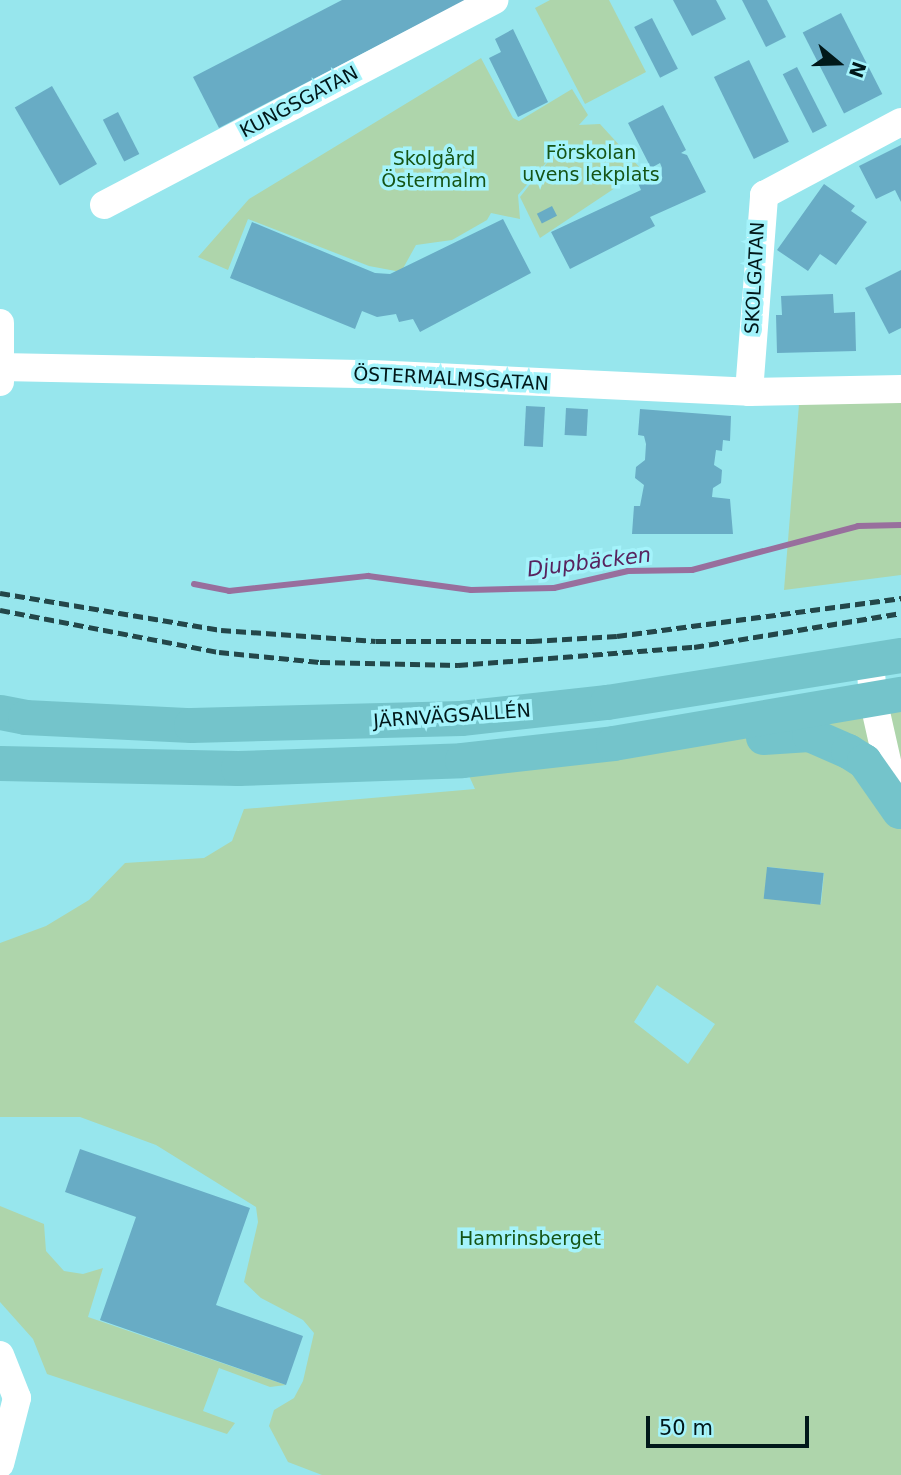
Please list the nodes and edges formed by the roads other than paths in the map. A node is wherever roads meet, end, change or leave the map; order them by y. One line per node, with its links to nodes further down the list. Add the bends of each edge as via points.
1 (494, 0): 3 (street, KUNGSGATAN)
2 (901, 122): 8 (street, SKOLGATAN, via 764,194)
3 (104, 205)
4 (0, 323): 6 (street)
5 (0, 367): 8 (street, ÖSTERMALMSGATAN, via 372,374)
6 (0, 382)
7 (901, 389): 8 (street, ÖSTERMALMSGATAN)
8 (749, 392)
9 (889, 657): 10 (street); 11 (main road, JÄRNVÄGSALLÉN, via 607,702 461,718 191,725 25,718)
10 (893, 700): 12 (main road); 14 (street)
11 (0, 712)
12 (613, 743): 13 (main road, via 462,760 344,766); 14 (main road, via 707,746 809,734 864,761)
13 (0, 763)
14 (900, 816)
15 (0, 1355): 16 (street, via 17,1398)
16 (0, 1464)

